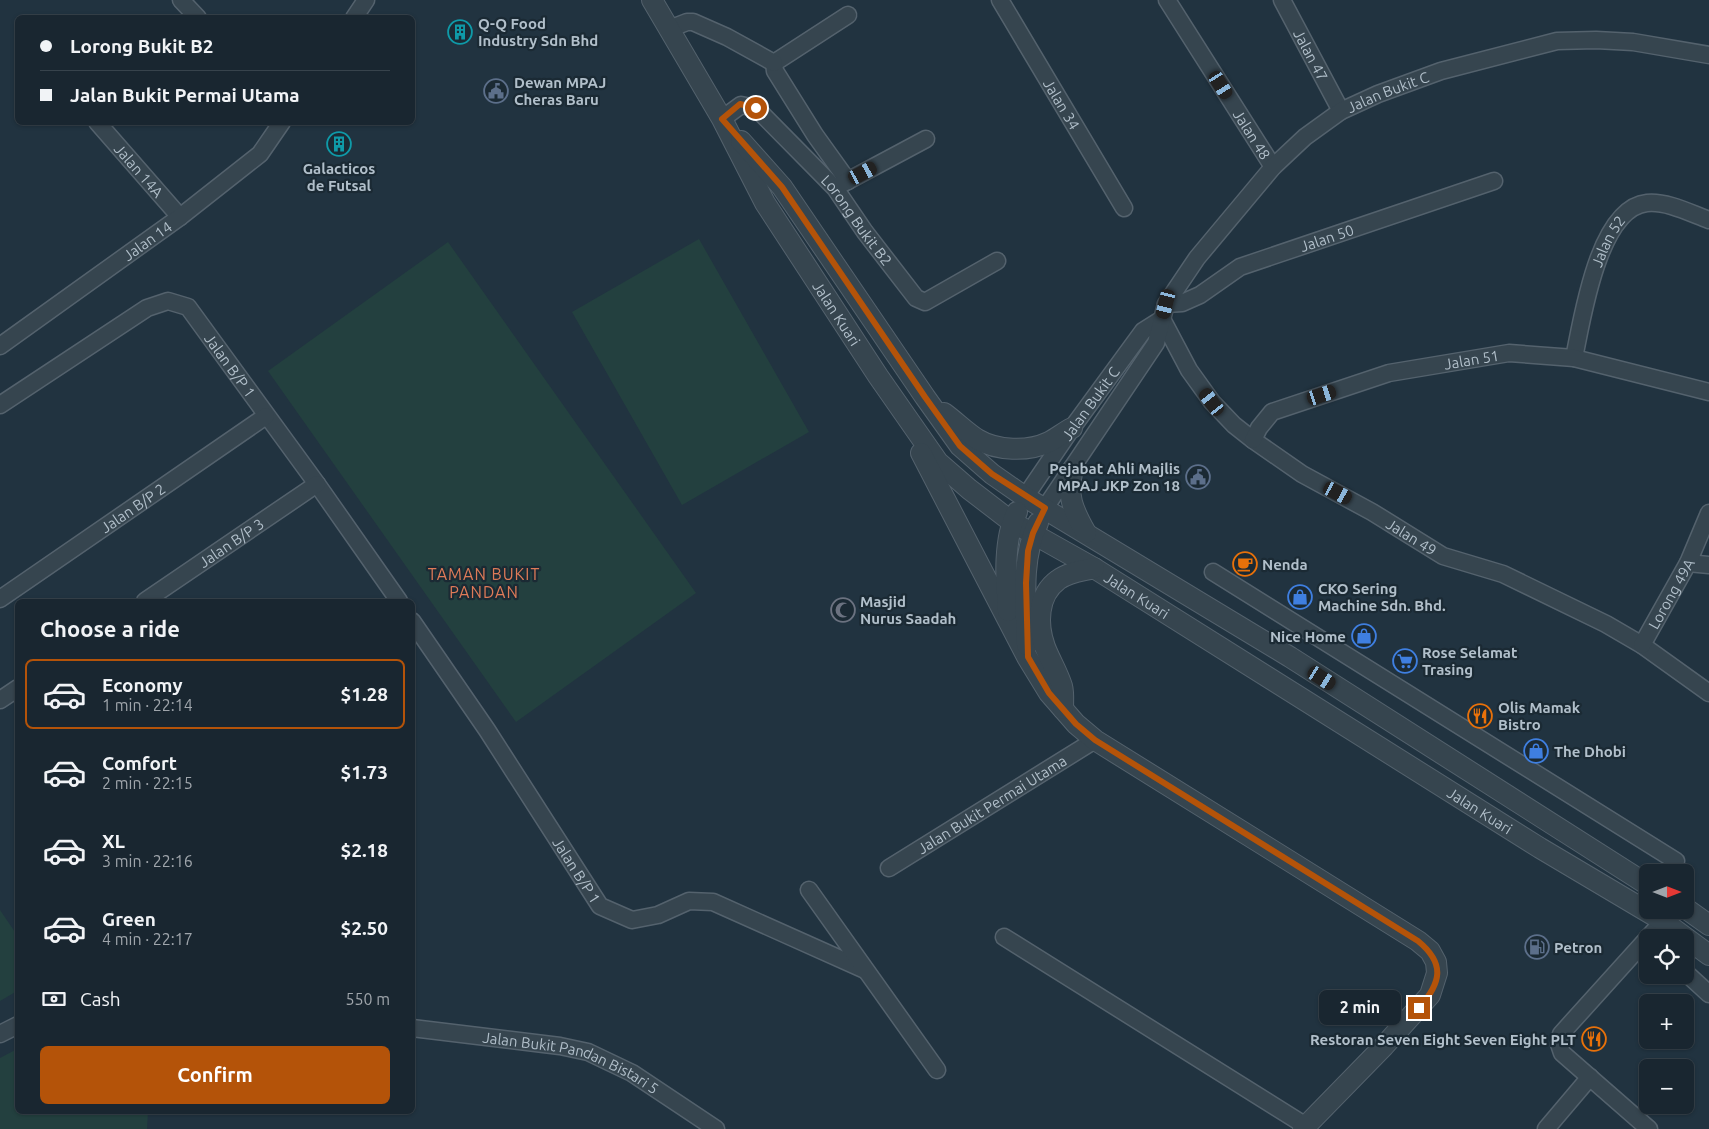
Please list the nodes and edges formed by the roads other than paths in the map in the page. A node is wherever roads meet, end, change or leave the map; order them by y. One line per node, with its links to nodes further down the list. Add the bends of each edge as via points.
1 (181, 0): 7 (street)
2 (366, 0): 8 (street)
3 (652, 0): 10 (street, Jalan Kuari)
4 (1000, 0): 21 (street, Jalan 34)
5 (1167, 0): 18 (street, Jalan 48)
6 (1282, 0): 13 (street, Jalan 47)
7 (195, 15)
8 (356, 15)
9 (848, 15): 12 (street)
10 (669, 30): 12 (street, via 693,22); 14 (street, Jalan Kuari)
11 (1709, 55): 13 (street, Jalan Bukit C, via 1633,42 1557,41 1441,71)
12 (774, 63): 20 (street, Lorong Bukit B2, via 775,71)
13 (1341, 111): 18 (street, Jalan Bukit C, via 1305,137)
14 (722, 119): 20 (street, Lorong Bukit B2, via 740,104 756,108); 29 (street, Jalan Kuari, via 782,187); 33 (street, Jalan Kuari, via 765,203)
15 (100, 125): 22 (street, Jalan 14A)
16 (280, 125): 22 (street, Jalan 14, via 260,154)
17 (926, 139): 20 (street)
18 (1273, 167): 25 (street, Jalan Bukit C, via 1197,258)
19 (1494, 181): 25 (street, Jalan 50, via 1240,267 1200,296)
20 (842, 184): 24 (street, Lorong Bukit B2, via 865,232 916,298 925,302)
21 (1124, 208)
22 (180, 217): 26 (street, Jalan 14)
23 (1709, 220): 27 (street, Jalan 52, via 1656,202 1629,210 1617,222 1596,265)
24 (997, 261)
25 (1164, 312): 32 (street, Jalan Bukit C, via 1143,331); 34 (street, Jalan 49, via 1189,370 1212,402); 35 (street, Jalan Bukit C, via 1156,343)
26 (0, 346)
27 (1574, 358): 28 (street, Jalan 51); 34 (street, Jalan 51, via 1509,353 1389,373 1272,412)
28 (1709, 392)
29 (925, 397): 32 (street, via 978,439 994,447 1033,447); 37 (street, Jalan Kuari, via 960,446)
30 (0, 405): 31 (street, Jalan B/P 1, via 147,308 168,302 188,307)
31 (266, 416): 36 (street, Jalan B/P 1); 47 (street, Jalan B/P 2)
32 (1072, 428): 37 (street, Jalan Bukit C)
33 (915, 429): 40 (street, Jalan Kuari, via 938,462); 50 (street, via 921,455)
34 (1253, 440): 52 (street, Jalan 49, via 1302,474 1443,556 1503,574)
35 (1073, 469): 38 (street, Jalan Bukit C); 42 (street, via 1070,497)
36 (317, 484): 48 (street, Jalan B/P 3); 49 (street, Jalan B/P 1)
37 (1025, 497): 38 (street, Jalan Kuari); 40 (street)
38 (1045, 508): 41 (street); 42 (street, Jalan Kuari)
39 (1709, 513): 43 (street, Lorong 49A)
40 (1012, 522): 41 (street, Jalan Kuari); 50 (street, via 1006,580)
41 (1033, 533): 45 (street, Jalan Kuari); 53 (street, via 1026,583)
42 (1086, 533): 61 (street, Jalan Kuari, via 1290,657)
43 (1688, 563): 44 (street); 52 (street, Lorong 49A)
44 (1709, 565)
45 (1094, 568): 57 (street, via 1058,579 1047,590 1042,603 1040,621 1044,644 1063,688); 64 (street, Jalan Kuari, via 1540,848)
46 (1213, 572): 59 (street)
47 (0, 599)
48 (148, 599)
49 (398, 599)
50 (1008, 617): 53 (street)
51 (415, 625): 70 (street, Jalan B/P 1, via 487,730 600,906 632,920 658,915 689,901 713,902)
52 (1642, 645): 55 (street, Jalan 49)
53 (1028, 657): 57 (street, via 1049,693)
54 (15, 690): 56 (street)
55 (1709, 692)
56 (0, 700)
57 (1063, 709): 58 (street)
58 (1095, 740): 60 (street, Jalan Bukit Permai Utama); 78 (street, via 1418,941 1430,951 1436,962 1437,974 1430,995)
59 (1676, 861)
60 (889, 868)
61 (1639, 879)
62 (809, 890): 70 (street)
63 (1694, 914): 65 (street)
64 (1663, 921): 66 (street); 69 (street, Jalan Kuari)
65 (1709, 925)
66 (1655, 929)
67 (1004, 937): 78 (street)
68 (1639, 947): 77 (street, via 1561,1034 1559,1044 1562,1053)
69 (1709, 956)
70 (865, 970): 76 (street)
71 (1694, 980): 72 (street)
72 (1709, 994)
73 (15, 1026): 75 (street)
74 (415, 1028): 79 (street, Jalan Bukit Pandan Bistari 5, via 588,1052 632,1073)
75 (0, 1034)
76 (937, 1070)
77 (1590, 1077): 80 (street); 81 (street)
78 (1305, 1128)
79 (716, 1129)
80 (1546, 1129)
81 (1649, 1129)

